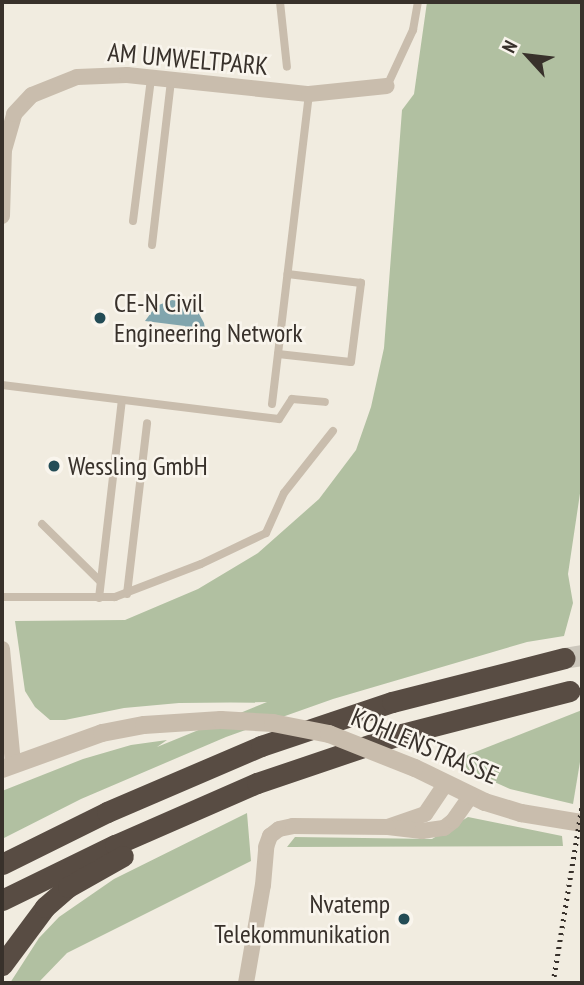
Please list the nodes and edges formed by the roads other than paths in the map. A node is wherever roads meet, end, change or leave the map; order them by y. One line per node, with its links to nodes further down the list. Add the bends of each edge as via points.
1 (280, 2): 3 (lane)
2 (418, 2): 6 (lane, via 413,30)
3 (287, 67)
4 (151, 78): 5 (street, AM UMWELTPARK); 8 (street, AM UMWELTPARK, via 77,77 32,95 14,114 4,150); 9 (lane)
5 (171, 80): 7 (street, AM UMWELTPARK); 10 (lane)
6 (387, 86): 7 (street, AM UMWELTPARK)
7 (309, 94): 11 (lane)
8 (2, 216)
9 (133, 221)
10 (152, 245)
11 (288, 274): 12 (lane); 12 (lane, via 361,283 351,362)
12 (278, 354): 16 (lane)
13 (2, 385): 14 (lane)
14 (122, 400): 15 (lane, via 279,419 292,399); 20 (lane)
15 (325, 402)
16 (272, 404)
17 (147, 423): 21 (lane)
18 (333, 431): 21 (lane, via 284,493 266,533)
19 (42, 524): 20 (lane)
20 (100, 580): 23 (lane)
21 (127, 594): 23 (lane)
22 (2, 597): 23 (lane)
23 (99, 598)
24 (2, 654): 27 (street)
25 (564, 658): 33 (highway, via 392,702 261,746 107,812)
26 (570, 691): 30 (highway, via 402,734 257,783)
27 (8, 766): 28 (street, KOHLENSTRASSE, bridge, via 102,733 221,720 273,723 329,734)
28 (446, 783): 29 (street, KOHLENSTRASSE); 32 (street, via 425,814)
29 (471, 795): 31 (street, KOHLENSTRASSE, via 521,814); 32 (street, via 444,828)
30 (165, 822): 34 (highway); 35 (highway, via 142,847 68,887 44,907)
31 (582, 823)
32 (388, 827): 36 (street, via 293,826 270,835)
33 (2, 864)
34 (2, 901)
35 (2, 965)
36 (246, 983)

